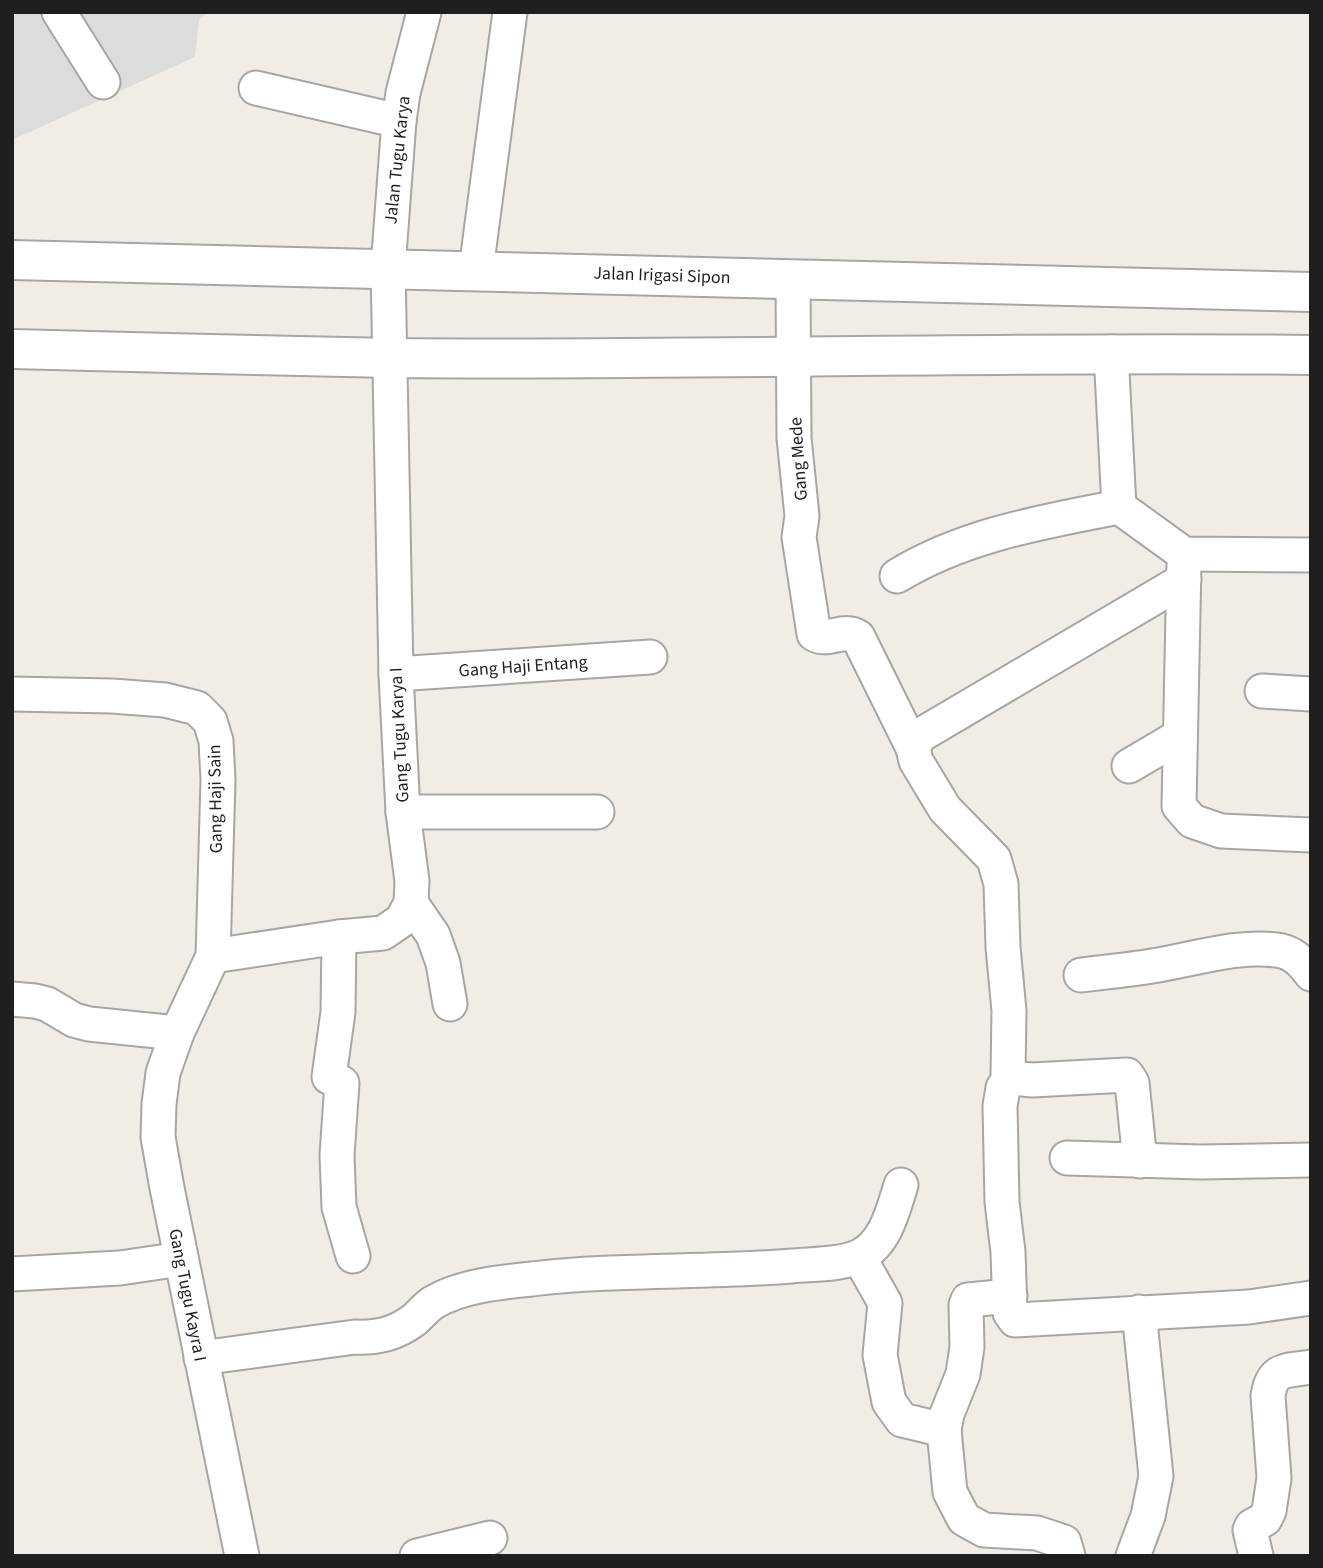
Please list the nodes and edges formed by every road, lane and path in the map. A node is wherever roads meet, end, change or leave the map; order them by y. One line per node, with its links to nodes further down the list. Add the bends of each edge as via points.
1 (424, 12): 6 (street, Jalan Tugu Karya)
2 (510, 12): 8 (street)
3 (69, 16): 4 (street)
4 (103, 82)
5 (256, 88): 6 (street)
6 (399, 121): 9 (street, Jalan Tugu Karya)
7 (12, 260): 9 (street, Jalan Irigasi Sipon)
8 (476, 270): 9 (street, Jalan Irigasi Sipon); 10 (street, Jalan Irigasi Sipon)
9 (388, 275): 14 (street, Gang Tugu Karya I)
10 (793, 289): 11 (street, Jalan Irigasi Sipon); 12 (street, Gang Mede)
11 (1311, 292)
12 (794, 346): 14 (street); 15 (street); 27 (street, Gang Mede, via 794,438 803,516 799,537 814,634 824,638 844,632 858,637)
13 (12, 349): 14 (street)
14 (390, 350): 22 (street, Gang Tugu Karya I)
15 (1111, 352): 16 (street); 17 (street)
16 (1311, 355)
17 (1119, 507): 19 (street); 20 (street, via 968,542)
18 (1311, 555): 19 (street)
19 (1184, 567): 26 (street); 27 (street, via 919,736)
20 (897, 576)
21 (650, 657): 22 (street, Gang Haji Entang)
22 (396, 674): 30 (street, Gang Tugu Karya I)
23 (1262, 691): 25 (street)
24 (12, 694): 34 (street, Gang Haji Sain, via 165,700 198,709 210,721 218,779)
25 (1311, 694)
26 (1180, 736): 28 (street); 31 (street, via 1179,806 1192,821 1221,831)
27 (914, 748): 40 (street, via 916,761 945,809 994,859 1001,884)
28 (1129, 766)
29 (597, 812): 30 (street)
30 (403, 813): 32 (street, Gang Tugu Karya I)
31 (1311, 835)
32 (411, 903): 33 (street, via 402,920 383,933); 38 (street, via 433,935)
33 (339, 937): 34 (street); 45 (street, via 338,1012 330,1077 342,1083 339,1207)
34 (213, 956): 39 (street)
35 (1311, 974): 36 (street, via 1302,962 1283,951 1260,950)
36 (1081, 975)
37 (12, 999): 39 (street, via 35,1000 82,1022)
38 (450, 1004)
39 (177, 1034): 47 (street, Gang Tugu Kayra I, via 163,1073 158,1137)
40 (1010, 1078): 43 (street, via 1127,1076 1132,1083); 49 (street, via 1003,1087 1000,1106)
41 (1068, 1158): 43 (street)
42 (1311, 1160): 43 (street)
43 (1140, 1161)
44 (901, 1185): 46 (street, via 877,1245)
45 (353, 1256)
46 (859, 1256): 52 (street, via 776,1267 492,1284 433,1302 384,1336); 54 (street, via 885,1303 880,1355 889,1402 902,1420)
47 (181, 1259): 48 (street, via 120,1268); 52 (street, Gang Tugu Kayra I)
48 (12, 1274)
49 (1010, 1296): 51 (street, via 1015,1320); 54 (street, via 968,1300 967,1347)
50 (1311, 1298): 51 (street, via 1249,1307)
51 (1139, 1312): 59 (street, via 1156,1476 1154,1496)
52 (201, 1358): 56 (street, Gang Tugu Kayra I)
53 (1311, 1367): 60 (street, via 1280,1372 1269,1385 1274,1478 1269,1511 1250,1530)
54 (944, 1430): 58 (street, via 950,1492 964,1519 984,1530 1037,1534 1063,1542)
55 (490, 1538): 57 (street)
56 (242, 1556)
57 (417, 1556)
58 (1068, 1556)
59 (1133, 1556)
60 (1256, 1556)

